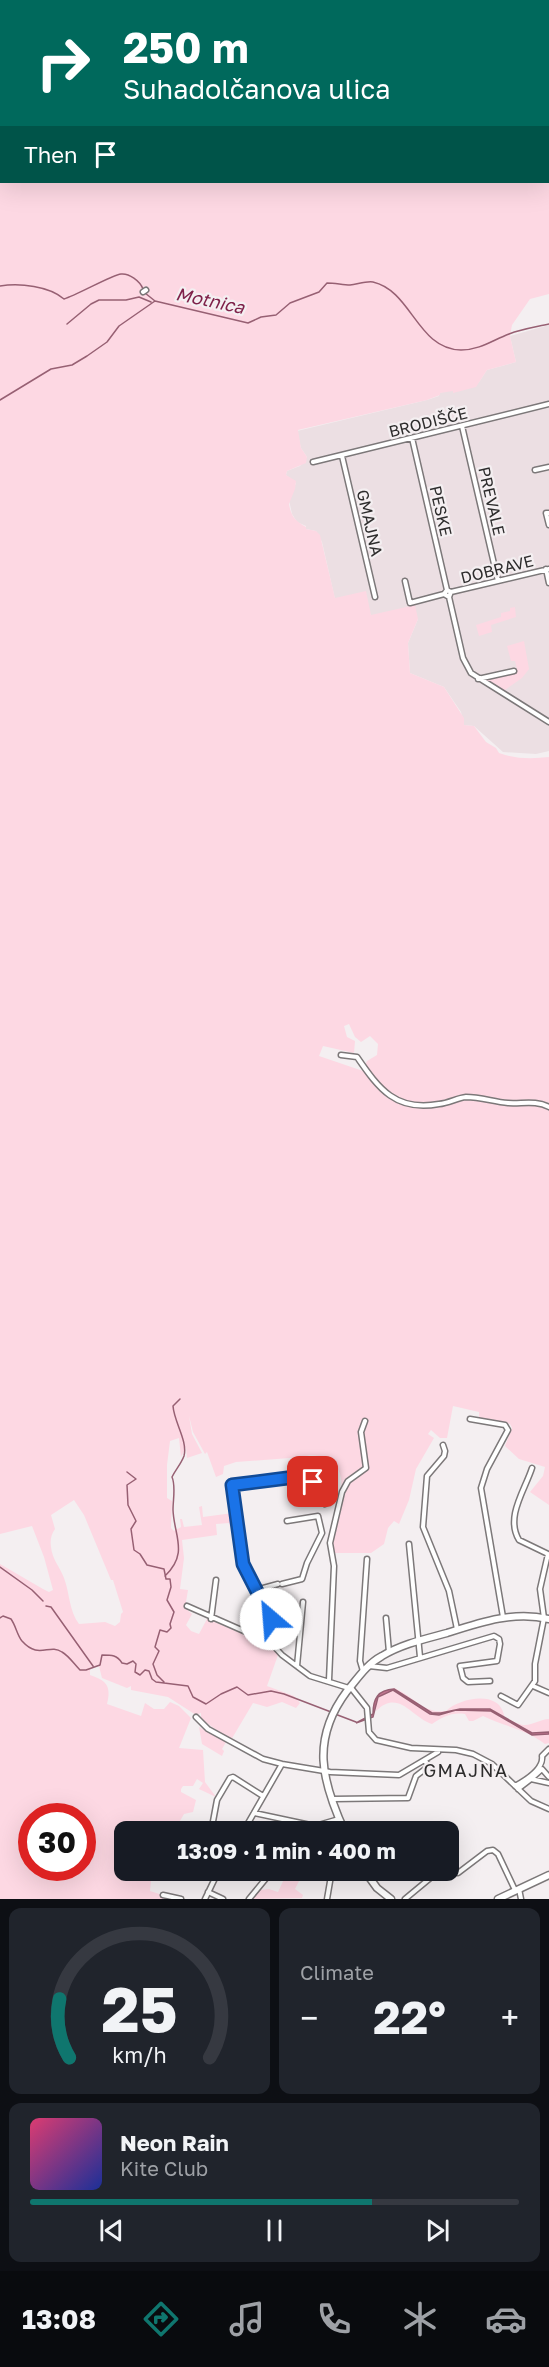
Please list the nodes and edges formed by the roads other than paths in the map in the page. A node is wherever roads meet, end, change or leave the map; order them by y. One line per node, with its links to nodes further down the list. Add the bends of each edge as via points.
1 (549, 404): 2 (street, BRODIŠČE)
2 (462, 426): 3 (street, BRODIŠČE); 12 (street, PREVALE)
3 (412, 438): 4 (street, BRODIŠČE); 14 (street, PESKE)
4 (342, 456): 5 (street, BRODIŠČE); 15 (street, GMAJNA)
5 (313, 462)
6 (549, 467): 7 (street)
7 (535, 470)
8 (548, 513): 9 (street)
9 (549, 525)
10 (547, 569): 12 (street, DOBRAVE); 13 (street)
11 (405, 581): 14 (street, DOBRAVE, via 410,603)
12 (498, 581): 14 (street, DOBRAVE)
13 (549, 582)
14 (448, 593): 17 (street, PESKE, via 466,666)
15 (375, 597)
16 (514, 671): 17 (street)
17 (477, 679): 18 (street)
18 (549, 722)
19 (341, 1055): 20 (street, via 357,1057 382,1090 403,1102 436,1105 472,1097 509,1103 538,1102)
20 (549, 1107)
21 (470, 1419): 36 (street, via 505,1425 508,1430 481,1488)
22 (365, 1421): 47 (street, via 361,1432 366,1468 343,1488 330,1539 334,1566)
23 (443, 1445): 40 (street, via 444,1456 427,1476 423,1527 449,1591)
24 (315, 1466): 26 (street, via 321,1480)
25 (532, 1468): 30 (street, via 515,1512 515,1531 521,1542)
26 (316, 1484): 27 (street); 33 (street, via 303,1476 232,1485 243,1564)
27 (325, 1504)
28 (287, 1521): 33 (street, via 318,1516 322,1533 302,1579)
29 (409, 1544): 41 (street)
30 (548, 1554): 39 (street, via 540,1588)
31 (367, 1559): 46 (street, via 360,1661)
32 (216, 1580): 37 (street)
33 (256, 1590): 42 (street, via 271,1619)
34 (303, 1602): 45 (street)
35 (186, 1606): 37 (street)
36 (503, 1617): 39 (street); 40 (street)
37 (211, 1618): 42 (street)
38 (386, 1618): 43 (street)
39 (546, 1618): 49 (street)
40 (457, 1629): 41 (street)
41 (418, 1642): 43 (street); 44 (street)
42 (275, 1646): 45 (street)
43 (389, 1652): 46 (street)
44 (420, 1657): 46 (street, via 387,1668); 48 (street, via 496,1637 500,1644 497,1661 460,1666 468,1682)
45 (297, 1666): 47 (street, via 310,1676)
46 (366, 1668): 50 (street)
47 (329, 1680): 50 (street)
48 (490, 1682)
49 (534, 1686): 51 (street); 52 (street, via 518,1705)
50 (350, 1688): 55 (street, via 366,1706 369,1732 375,1740); 59 (street, via 332,1713 323,1742)
51 (549, 1693)
52 (501, 1696)
53 (196, 1717): 57 (street, via 208,1729 247,1751)
54 (549, 1749): 58 (street, via 542,1756)
55 (440, 1751): 56 (street); 63 (street, via 456,1750 485,1760)
56 (425, 1761): 59 (street, via 391,1776); 65 (street, via 429,1766 416,1776 408,1798)
57 (282, 1764): 59 (street); 64 (street)
58 (541, 1768): 60 (street); 61 (street); 63 (street)
59 (324, 1770): 65 (street)
60 (549, 1777)
61 (531, 1779): 62 (street); 63 (street)
62 (549, 1783)
63 (517, 1787): 66 (street, via 531,1801)
64 (263, 1796): 67 (street); 69 (street, via 230,1778 217,1800)
65 (333, 1799): 68 (street)
66 (549, 1809)
67 (254, 1814): 70 (street); 71 (street)
68 (339, 1819): 72 (street)
69 (213, 1821)
70 (250, 1821)
71 (290, 1821)
72 (332, 1821)
73 (459, 1873): 80 (street, via 492,1850)
74 (549, 1875): 80 (street)
75 (214, 1881): 81 (street)
76 (264, 1881): 86 (street)
77 (330, 1881): 87 (street)
78 (372, 1881): 88 (street)
79 (428, 1881): 89 (street)
80 (517, 1889): 90 (street); 91 (street)
81 (208, 1892): 84 (street); 85 (street)
82 (164, 1895): 83 (street)
83 (181, 1899)
84 (205, 1899)
85 (223, 1899)
86 (249, 1899)
87 (327, 1899)
88 (391, 1899)
89 (405, 1899)
90 (498, 1899)
91 (521, 1899)

